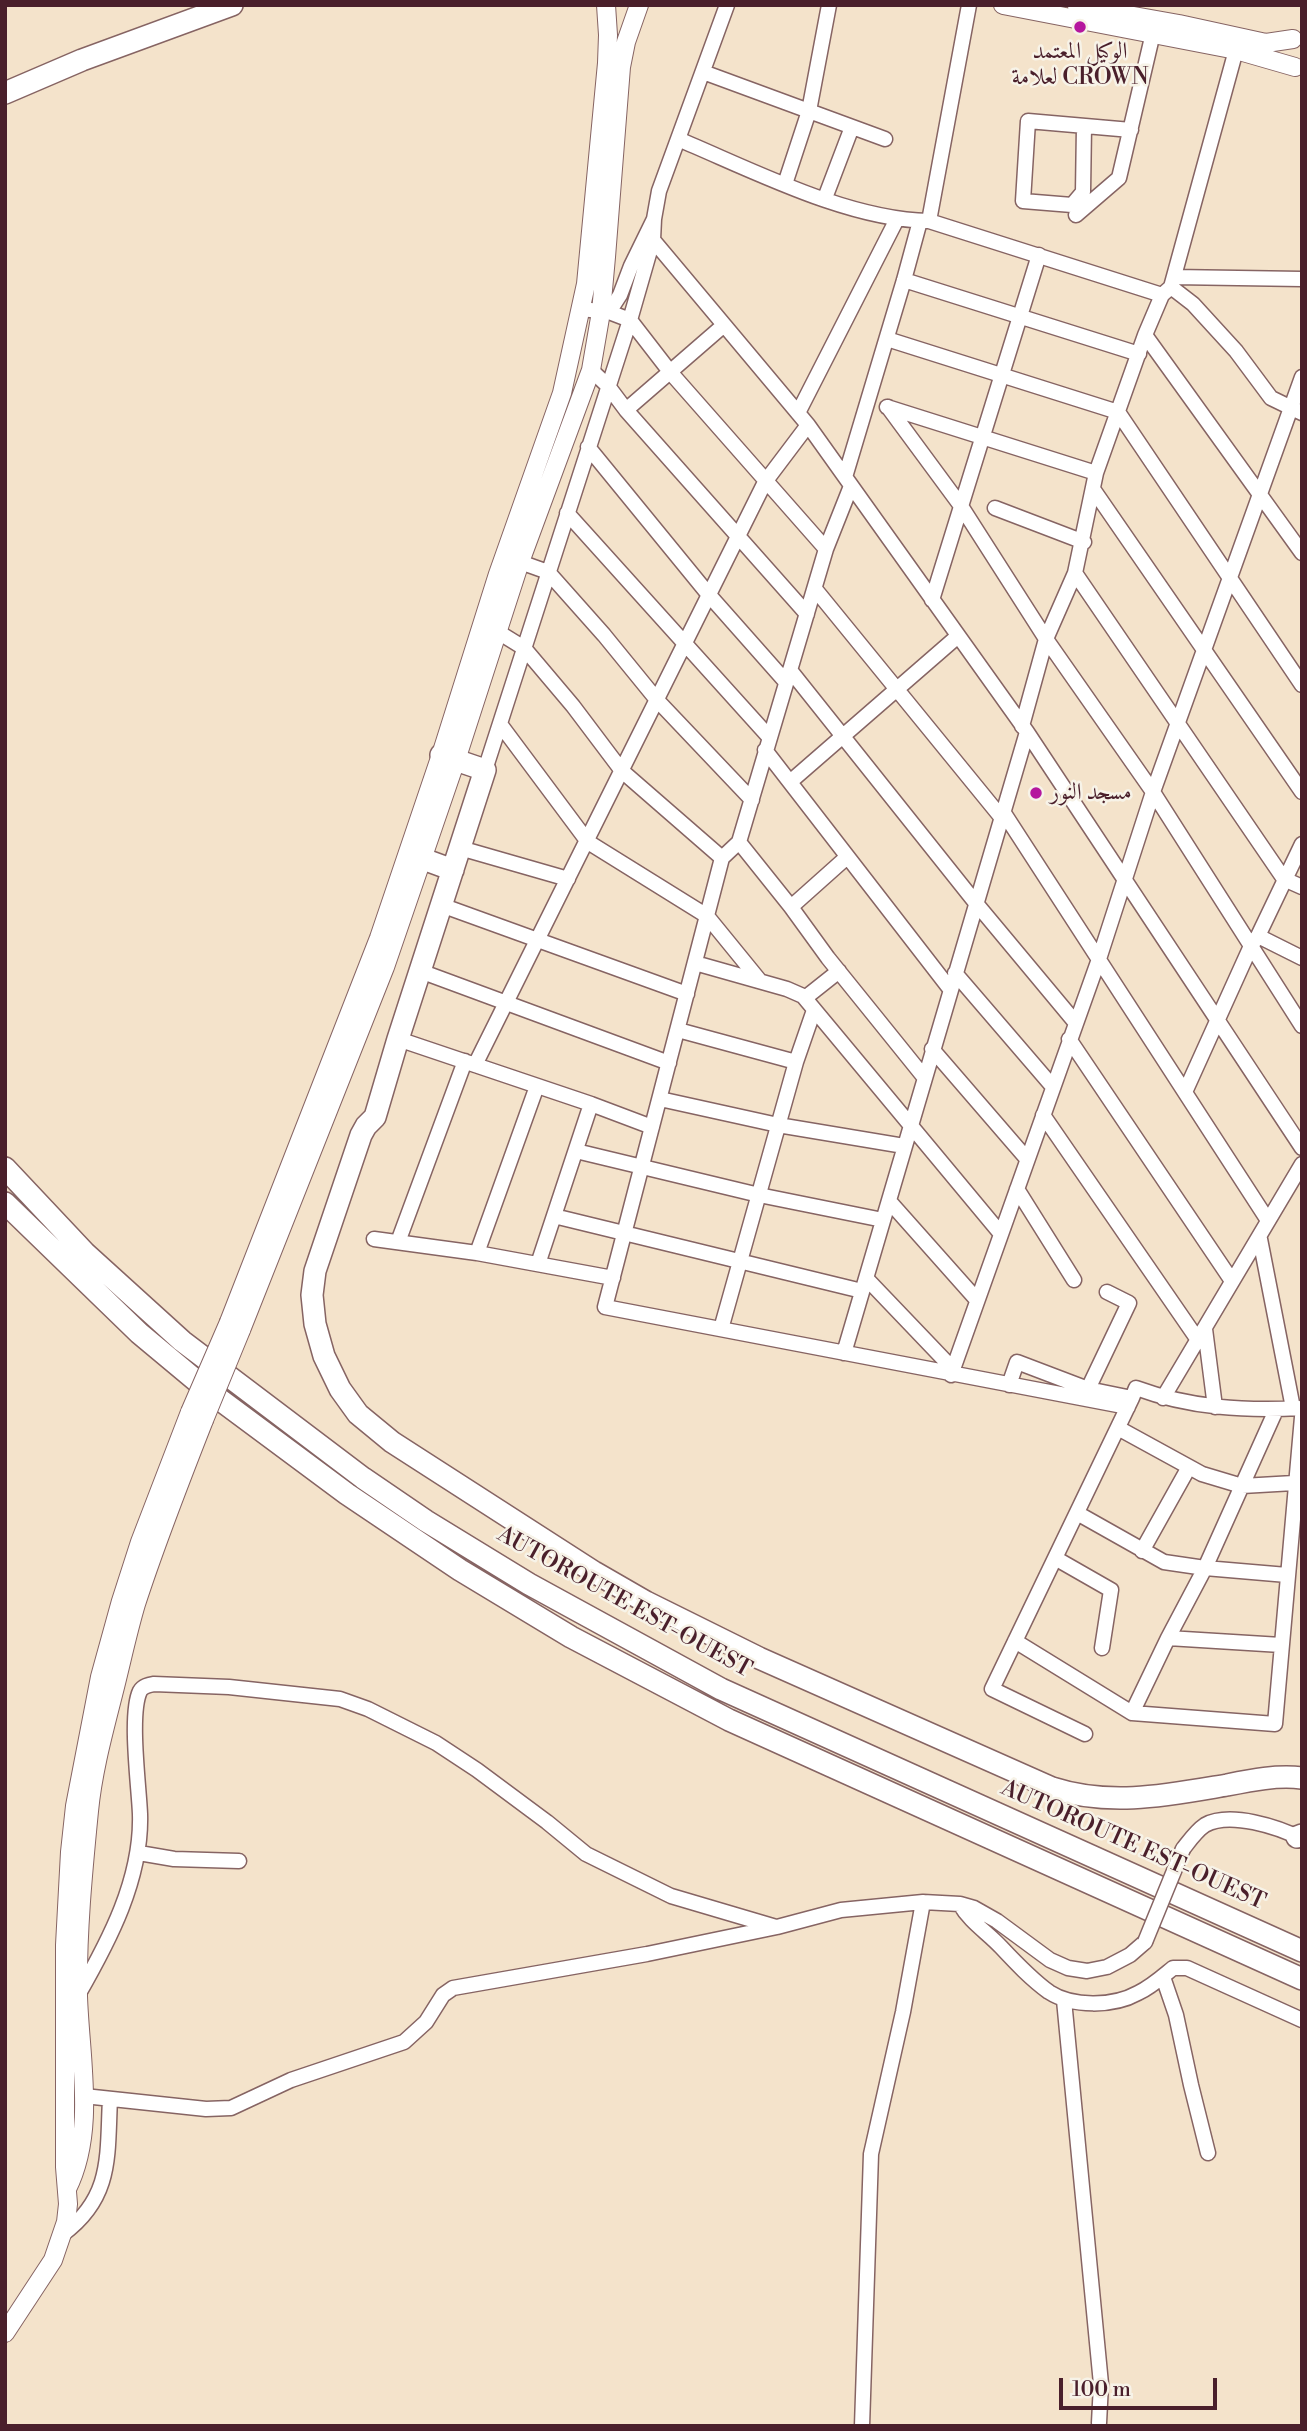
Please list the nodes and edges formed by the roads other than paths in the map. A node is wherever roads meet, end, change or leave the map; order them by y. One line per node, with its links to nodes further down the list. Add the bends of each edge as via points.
1 (232, 5): 13 (highway)
2 (606, 5): 35 (main road, via 606,76)
3 (639, 5): 36 (main road, via 621,66)
4 (727, 5): 15 (street)
5 (829, 5): 18 (street)
6 (969, 5): 29 (street)
7 (1003, 5): 9 (main road)
8 (1070, 5): 9 (main road)
9 (1109, 14): 10 (main road); 11 (main road, via 1266,43)
10 (1153, 33): 12 (main road); 21 (street)
11 (1298, 37): 14 (main road, via 1290,44 1288,56)
12 (1236, 50): 14 (main road); 34 (street)
13 (82, 60): 16 (highway); 17 (highway)
14 (1298, 68)
15 (703, 72): 18 (street); 22 (street)
16 (5, 80)
17 (5, 93)
18 (809, 111): 20 (street); 24 (street)
19 (1084, 126): 19 (street, via 1028,121 1023,201 1072,205 1083,192); 21 (street)
20 (852, 127): 23 (street); 25 (street)
21 (1131, 130): 26 (street, via 1119,178)
22 (678, 139): 24 (street); 27 (street)
23 (885, 139)
24 (785, 184): 25 (street)
25 (825, 198): 28 (street)
26 (1076, 215)
27 (654, 219): 30 (street); 36 (street, via 620,295)
28 (897, 219): 29 (street); 53 (street)
29 (924, 221): 31 (street); 33 (street)
30 (653, 240): 38 (street); 39 (street)
31 (1039, 255): 34 (street); 37 (street)
32 (1302, 279): 34 (street)
33 (904, 280): 37 (street); 41 (street)
34 (1169, 286): 40 (street); 51 (street, via 1193,304 1236,351 1271,398)
35 (581, 309): 36 (street); 64 (main road)
36 (605, 312): 38 (street); 43 (main road)
37 (1020, 316): 42 (street); 45 (street)
38 (630, 320): 44 (street); 47 (street)
39 (724, 325): 44 (street); 53 (street)
40 (1145, 334): 42 (street); 60 (street)
41 (887, 339): 45 (street); 48 (street)
42 (1139, 354): 52 (street)
43 (591, 370): 47 (street); 64 (main road)
44 (671, 373): 50 (street); 57 (street)
45 (1002, 375): 52 (street); 54 (street)
46 (1302, 377): 51 (street)
47 (608, 386): 50 (street); 55 (street)
48 (868, 401): 49 (street); 58 (street)
49 (888, 407): 54 (street); 61 (street)
50 (626, 410): 65 (street)
51 (1297, 410): 60 (street)
52 (1118, 412): 56 (street); 72 (street)
53 (803, 419): 57 (street); 58 (street)
54 (982, 437): 56 (street); 61 (street)
55 (589, 447): 63 (street); 74 (street)
56 (1096, 473): 59 (street)
57 (765, 482): 65 (street); 67 (street)
58 (848, 482): 67 (street); 75 (street)
59 (1093, 489): 66 (street); 82 (street)
60 (1260, 497): 68 (street); 72 (street)
61 (961, 506): 75 (street); 79 (street)
62 (995, 508): 66 (street)
63 (567, 513): 70 (street); 80 (street)
64 (524, 531): 69 (main road); 77 (main road)
65 (738, 537): 74 (street); 76 (street)
66 (1084, 541): 71 (street)
67 (826, 549): 73 (street)
68 (1302, 553)
69 (520, 562): 70 (street); 77 (main road)
70 (548, 572): 81 (street); 86 (street)
71 (1075, 573): 79 (street); 88 (street)
72 (1230, 580): 82 (street); 84 (street)
73 (814, 589): 76 (street); 85 (street)
74 (709, 595): 80 (street); 83 (street)
75 (932, 600): 78 (street)
76 (807, 614): 83 (street)
77 (490, 626): 81 (street); 92 (main road)
78 (958, 636): 85 (street); 89 (street)
79 (1046, 639): 89 (street); 96 (street)
80 (685, 643): 86 (street); 91 (street)
81 (524, 648): 87 (street); 94 (street)
82 (1204, 653): 88 (street); 97 (street)
83 (788, 676): 90 (street); 91 (street)
84 (1302, 684)
85 (898, 689): 90 (street); 99 (street)
86 (657, 699): 94 (street); 98 (street)
87 (500, 724): 93 (street); 100 (street)
88 (1178, 725): 96 (street); 109 (street)
89 (1024, 729): 99 (street); 110 (street)
90 (843, 737): 95 (street); 112 (street)
91 (768, 744): 95 (street); 98 (street)
92 (448, 758): 93 (highway); 106 (main road); 178 (main road)
93 (485, 770): 103 (highway)
94 (622, 771): 100 (street); 105 (street)
95 (790, 782): 104 (street)
96 (1153, 792): 110 (street); 117 (street)
97 (1302, 792)
98 (752, 800): 101 (street)
99 (1001, 814): 112 (street); 119 (street)
100 (588, 842): 108 (street); 115 (street)
101 (739, 842): 105 (street); 114 (street)
102 (1302, 844): 109 (street)
103 (460, 848): 107 (highway); 108 (street)
104 (847, 857): 114 (street); 125 (street)
105 (722, 858): 115 (street)
106 (423, 859): 107 (highway); 178 (main road, via 385,967)
107 (453, 870): 113 (highway)
108 (568, 879): 116 (street)
109 (1284, 879): 111 (street); 117 (street)
110 (1125, 881): 119 (street); 130 (street)
111 (1302, 887)
112 (975, 902): 123 (street); 129 (street)
113 (441, 905): 116 (street); 121 (highway)
114 (791, 907): 122 (street)
115 (707, 916): 120 (street); 124 (street)
116 (538, 939): 126 (street); 127 (street)
117 (1255, 941): 118 (street); 130 (street); 131 (street)
118 (1302, 958)
119 (1099, 960): 129 (street); 142 (street)
120 (695, 963): 124 (street); 126 (street)
121 (420, 971): 127 (street); 133 (highway)
122 (839, 971): 128 (street); 139 (street)
123 (955, 973): 125 (street); 141 (street)
124 (760, 981): 128 (street, via 794,991)
125 (950, 989): 135 (street)
126 (687, 994): 132 (street)
127 (506, 1003): 137 (street); 138 (street)
128 (810, 1004): 136 (street); 148 (street)
129 (1075, 1022): 134 (street)
130 (1218, 1024): 142 (street); 150 (street)
131 (1302, 1026)
132 (678, 1030): 136 (street); 138 (street)
133 (398, 1039): 137 (street); 145 (highway)
134 (1069, 1039): 141 (street); 174 (street)
135 (932, 1049): 139 (street); 153 (street)
136 (796, 1062): 147 (street)
137 (470, 1063): 140 (street); 168 (street)
138 (669, 1063): 143 (street)
139 (924, 1077): 148 (street)
140 (537, 1086): 144 (street); 169 (street)
141 (1053, 1087): 146 (street)
142 (1185, 1092): 162 (street)
143 (660, 1099): 147 (street); 149 (street)
144 (592, 1104): 149 (street); 152 (street)
145 (377, 1108): 206 (highway, via 377,1124 326,1275 330,1331 358,1394 379,1416 457,1472 615,1572 677,1605 1062,1777 1090,1785 1141,1787); 207 (highway, via 361,1135 325,1238 312,1295 324,1356 340,1389 358,1415 392,1442 646,1602 1052,1788 1093,1798 1141,1799 1270,1777)
146 (1043, 1115): 153 (street); 180 (street)
147 (778, 1125): 151 (street); 158 (street)
148 (910, 1125): 151 (street); 165 (street)
149 (652, 1127): 155 (street)
150 (1301, 1144)
151 (904, 1146): 159 (street)
152 (576, 1151): 155 (street); 161 (street)
153 (1027, 1158): 157 (street)
154 (1302, 1164): 162 (street)
155 (642, 1167): 158 (street); 164 (street)
156 (5, 1168): 214 (highway, AUTOROUTE EST-OUEST, via 85,1252 183,1341 363,1478 529,1584 721,1689)
157 (1017, 1189): 165 (street); 173 (street)
158 (759, 1195): 163 (street); 170 (street)
159 (888, 1200): 163 (street); 177 (street)
160 (5, 1203): 216 (highway, via 139,1333 211,1393 460,1570 571,1637 729,1720)
161 (554, 1216): 164 (street); 171 (street)
162 (1267, 1219): 167 (street)
163 (883, 1220): 175 (street)
164 (624, 1233): 170 (street); 172 (street)
165 (1001, 1234): 177 (street)
166 (374, 1239): 168 (street)
167 (1260, 1239): 174 (street); 189 (street)
168 (398, 1242): 169 (street)
169 (477, 1253): 171 (street)
170 (740, 1263): 175 (street); 179 (street)
171 (538, 1264): 172 (street)
172 (613, 1278): 179 (street, via 605,1307)
173 (1074, 1280)
174 (1232, 1281): 180 (street)
175 (864, 1285): 181 (street); 182 (street)
176 (1107, 1292): 184 (street, via 1129,1303)
177 (977, 1300): 182 (street)
178 (235, 1326): 190 (main road, bridge)
179 (721, 1329): 181 (street)
180 (1201, 1334): 185 (street); 187 (street)
181 (844, 1353): 182 (street)
182 (952, 1372): 183 (street)
183 (1009, 1385): 184 (street, via 1017,1362); 186 (street)
184 (1088, 1389): 186 (street)
185 (1163, 1398): 186 (street, via 1136,1388); 187 (street)
186 (1130, 1403): 191 (street)
187 (1215, 1408): 188 (street)
188 (1276, 1410): 189 (street); 194 (street)
189 (1299, 1411): 193 (street)
190 (197, 1416): 217 (main road, via 136,1605 100,1747 89,1807); 223 (main road, via 140,1542 117,1614 75,1806 65,1945)
191 (1118, 1428): 192 (street); 195 (street)
192 (1189, 1467): 194 (street); 196 (street)
193 (1294, 1483): 194 (street); 199 (street)
194 (1242, 1486): 198 (street)
195 (1077, 1513): 196 (street); 197 (street)
196 (1142, 1551): 198 (street, via 1164,1562)
197 (1055, 1558): 201 (street); 203 (street, via 1111,1590)
198 (1205, 1568): 199 (street); 200 (street)
199 (1287, 1575): 202 (street)
200 (1168, 1638): 202 (street); 204 (street)
201 (1015, 1642): 204 (street); 205 (street, via 992,1689)
202 (1281, 1645): 204 (street, via 1275,1724)
203 (1102, 1648)
204 (1132, 1713)
205 (1085, 1734)
206 (1302, 1764)
207 (1302, 1778)
208 (1300, 1837): 212 (street, bridge, via 1228,1819 1204,1826 1183,1849 1145,1942 1107,1967 1087,1971 1050,1960 997,1922)
209 (139, 1853): 210 (street); 213 (street, via 135,1744 142,1688 154,1684 229,1687 340,1699 436,1743 597,1860 671,1896); 217 (street, via 104,1949)
210 (239, 1861)
211 (923, 1902): 212 (street); 213 (street, via 841,1910); 227 (street, via 872,2154)
212 (960, 1904): 218 (street, via 1029,1976)
213 (777, 1927): 221 (street, via 453,1989 404,2042 291,2080 231,2108)
214 (1302, 1951)
215 (1163, 1977): 218 (street, via 1136,1995 1114,2001); 219 (street, via 1173,1968 1187,1968); 222 (street, via 1171,1994)
216 (1302, 1979)
217 (78, 1995): 220 (main road)
218 (1064, 2000): 226 (street, via 1101,2384)
219 (1302, 2020)
220 (84, 2096): 221 (street); 223 (main road, via 80,2153)
221 (110, 2099): 224 (street, via 99,2194)
222 (1208, 2153)
223 (68, 2189): 224 (main road)
224 (63, 2234): 225 (main road, via 53,2260)
225 (5, 2333)
226 (1099, 2423)
227 (862, 2426)

